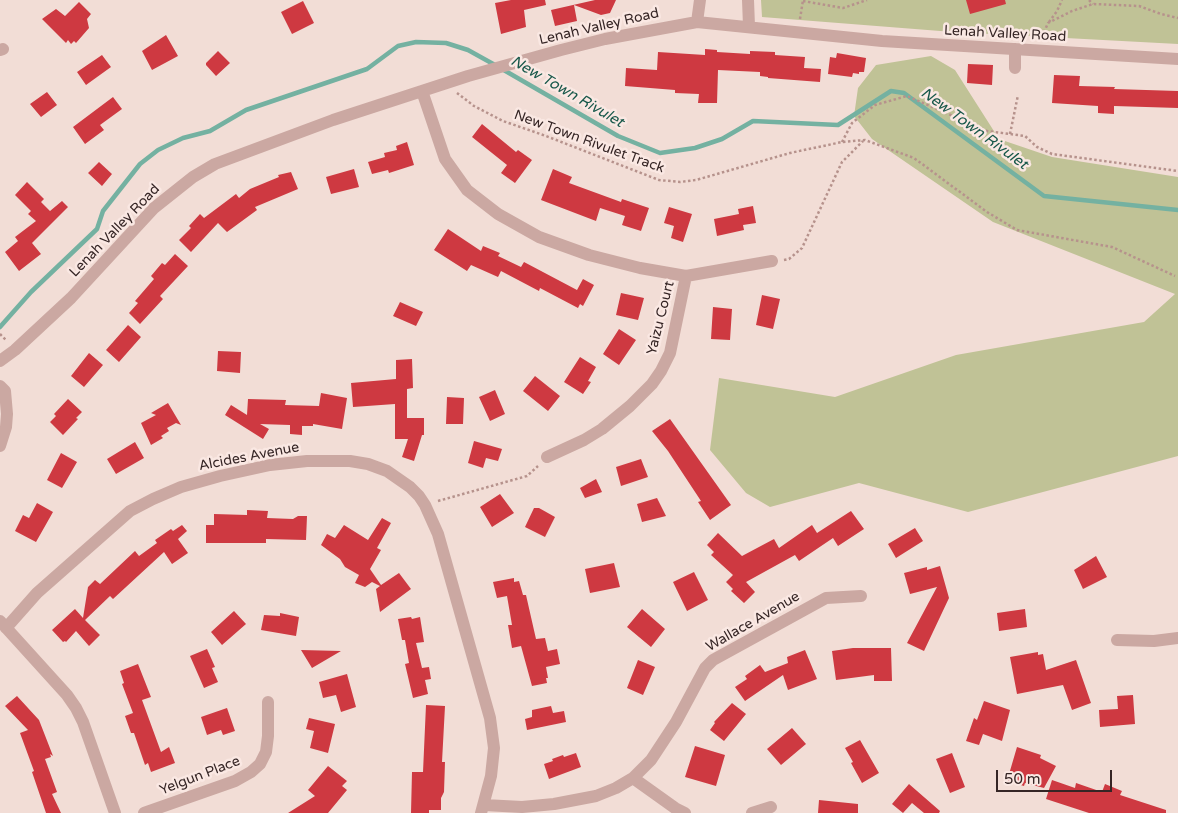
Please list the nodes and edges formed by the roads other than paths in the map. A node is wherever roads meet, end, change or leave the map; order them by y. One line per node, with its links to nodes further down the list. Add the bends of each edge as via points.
1 (700, 0): 3 (street)
2 (748, 0): 4 (street)
3 (697, 22): 4 (street, Lenah Valley Road); 8 (street, Lenah Valley Road, via 605,39)
4 (749, 26): 5 (street, Lenah Valley Road, via 882,41)
5 (1015, 49): 6 (street, Lenah Valley Road); 7 (street)
6 (1178, 59)
7 (1015, 68)
8 (422, 91): 10 (street, via 445,160 467,190 498,214 538,237 589,255); 11 (street, Lenah Valley Road, via 276,140 215,164 193,177 154,208 71,298)
9 (772, 261): 10 (street)
10 (686, 276): 14 (street, Yaizu Court, via 670,353 652,384 602,429)
11 (0, 361)
12 (0, 386): 13 (street, via 5,391 7,414)
13 (0, 446)
14 (547, 457)
15 (861, 596): 20 (street, Wallace Avenue, via 826,598 713,660 705,668 664,742)
16 (3, 624): 22 (street, Alcides Avenue, via 130,511 153,499 189,485 270,465 307,461 368,464 410,487 425,505 438,534 493,733 491,776); 23 (street, via 76,708)
17 (1178, 638): 18 (street)
18 (1118, 640)
19 (268, 702): 24 (street, Yelgun Place, via 266,752 260,764 235,780)
20 (633, 778): 22 (street, Wallace Avenue, via 616,788 574,802); 25 (street)
21 (771, 807): 26 (street)
22 (482, 809)
23 (115, 813)
24 (144, 813)
25 (685, 813)
26 (752, 813)

